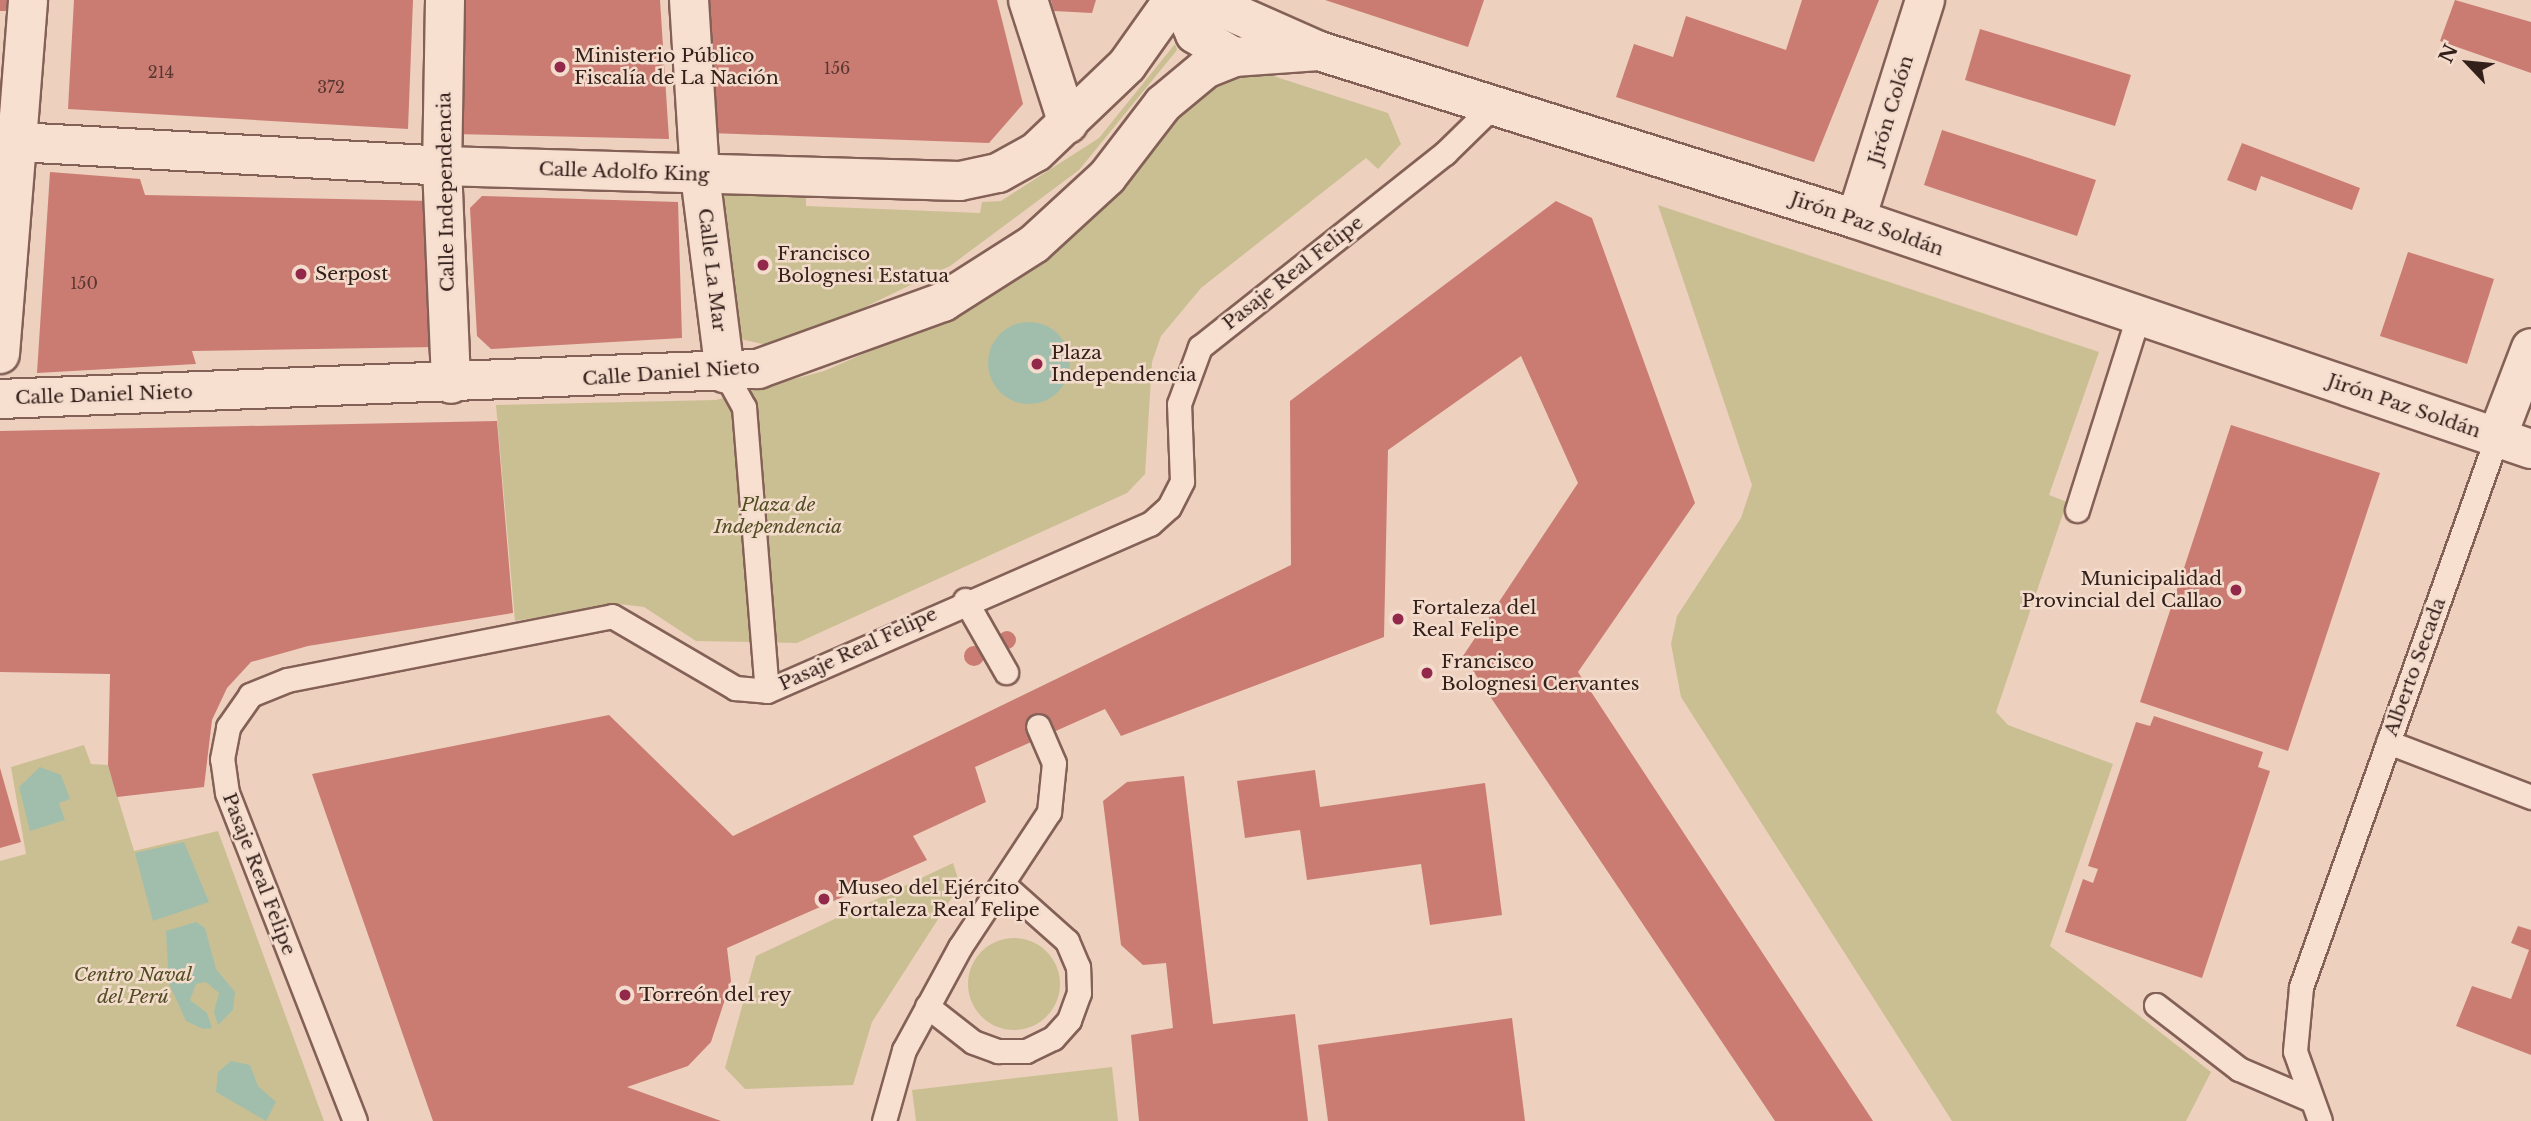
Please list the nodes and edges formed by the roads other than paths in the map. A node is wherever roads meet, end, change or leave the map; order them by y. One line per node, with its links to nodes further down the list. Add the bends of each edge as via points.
1 (28, 0): 13 (street)
2 (445, 0): 14 (street, Calle Independencia)
3 (690, 0): 15 (street, Calle La Mar)
4 (1028, 0): 12 (street)
5 (1173, 0): 12 (street, Calle Adolfo King, via 1127,65)
6 (1180, 0): 10 (street, via 1195,34)
7 (1204, 0): 9 (street, Jirón Paz Soldán)
8 (1925, 0): 16 (street, Jirón Colón)
9 (1319, 51): 10 (street, Calle Daniel Nieto); 11 (street, Jirón Paz Soldán)
10 (1234, 57): 20 (street, Calle Daniel Nieto, via 1182,84 1107,177 1034,244 943,302 807,356)
11 (1496, 103): 16 (street, Jirón Paz Soldán); 25 (lane, Pasaje Real Felipe, via 1445,153 1200,347 1179,404 1181,481 1169,507 1150,524 1026,581)
12 (1068, 124): 15 (street, Calle Adolfo King, via 998,173 960,181)
13 (8, 141): 14 (street, Calle Adolfo King); 19 (street)
14 (442, 166): 15 (street, Calle Adolfo King); 21 (street, Calle Independencia)
15 (700, 174): 20 (street, Calle La Mar)
16 (1856, 219): 17 (street, Jirón Paz Soldán)
17 (2138, 316): 23 (street, Jirón Paz Soldán); 24 (lane)
18 (2531, 348): 23 (street, Alberto Secada)
19 (0, 354)
20 (725, 373): 21 (street, Calle Daniel Nieto); 27 (lane, via 744,407)
21 (450, 384): 22 (street, Calle Daniel Nieto)
22 (0, 399)
23 (2514, 443): 29 (lane, Alberto Secada)
24 (2077, 510)
25 (964, 600): 26 (lane); 27 (lane, Pasaje Real Felipe)
26 (1006, 672)
27 (767, 691): 35 (lane, Pasaje Real Felipe, via 723,683 612,616 287,680 250,695 228,727 222,759 227,793)
28 (1038, 726): 31 (lane, via 1054,763 1049,812)
29 (2388, 742): 30 (lane); 34 (lane, Alberto Secada, via 2301,987 2295,1051)
30 (2531, 797)
31 (1003, 884): 33 (lane); 33 (lane, via 1067,940 1079,967 1079,993 1069,1020 1053,1038 1026,1051 998,1051 973,1042)
32 (2156, 1004): 34 (lane, via 2239,1069)
33 (927, 1006): 36 (lane, via 904,1050)
34 (2309, 1099): 37 (lane, Alberto Secada)
35 (355, 1121)
36 (884, 1121)
37 (2320, 1121)

